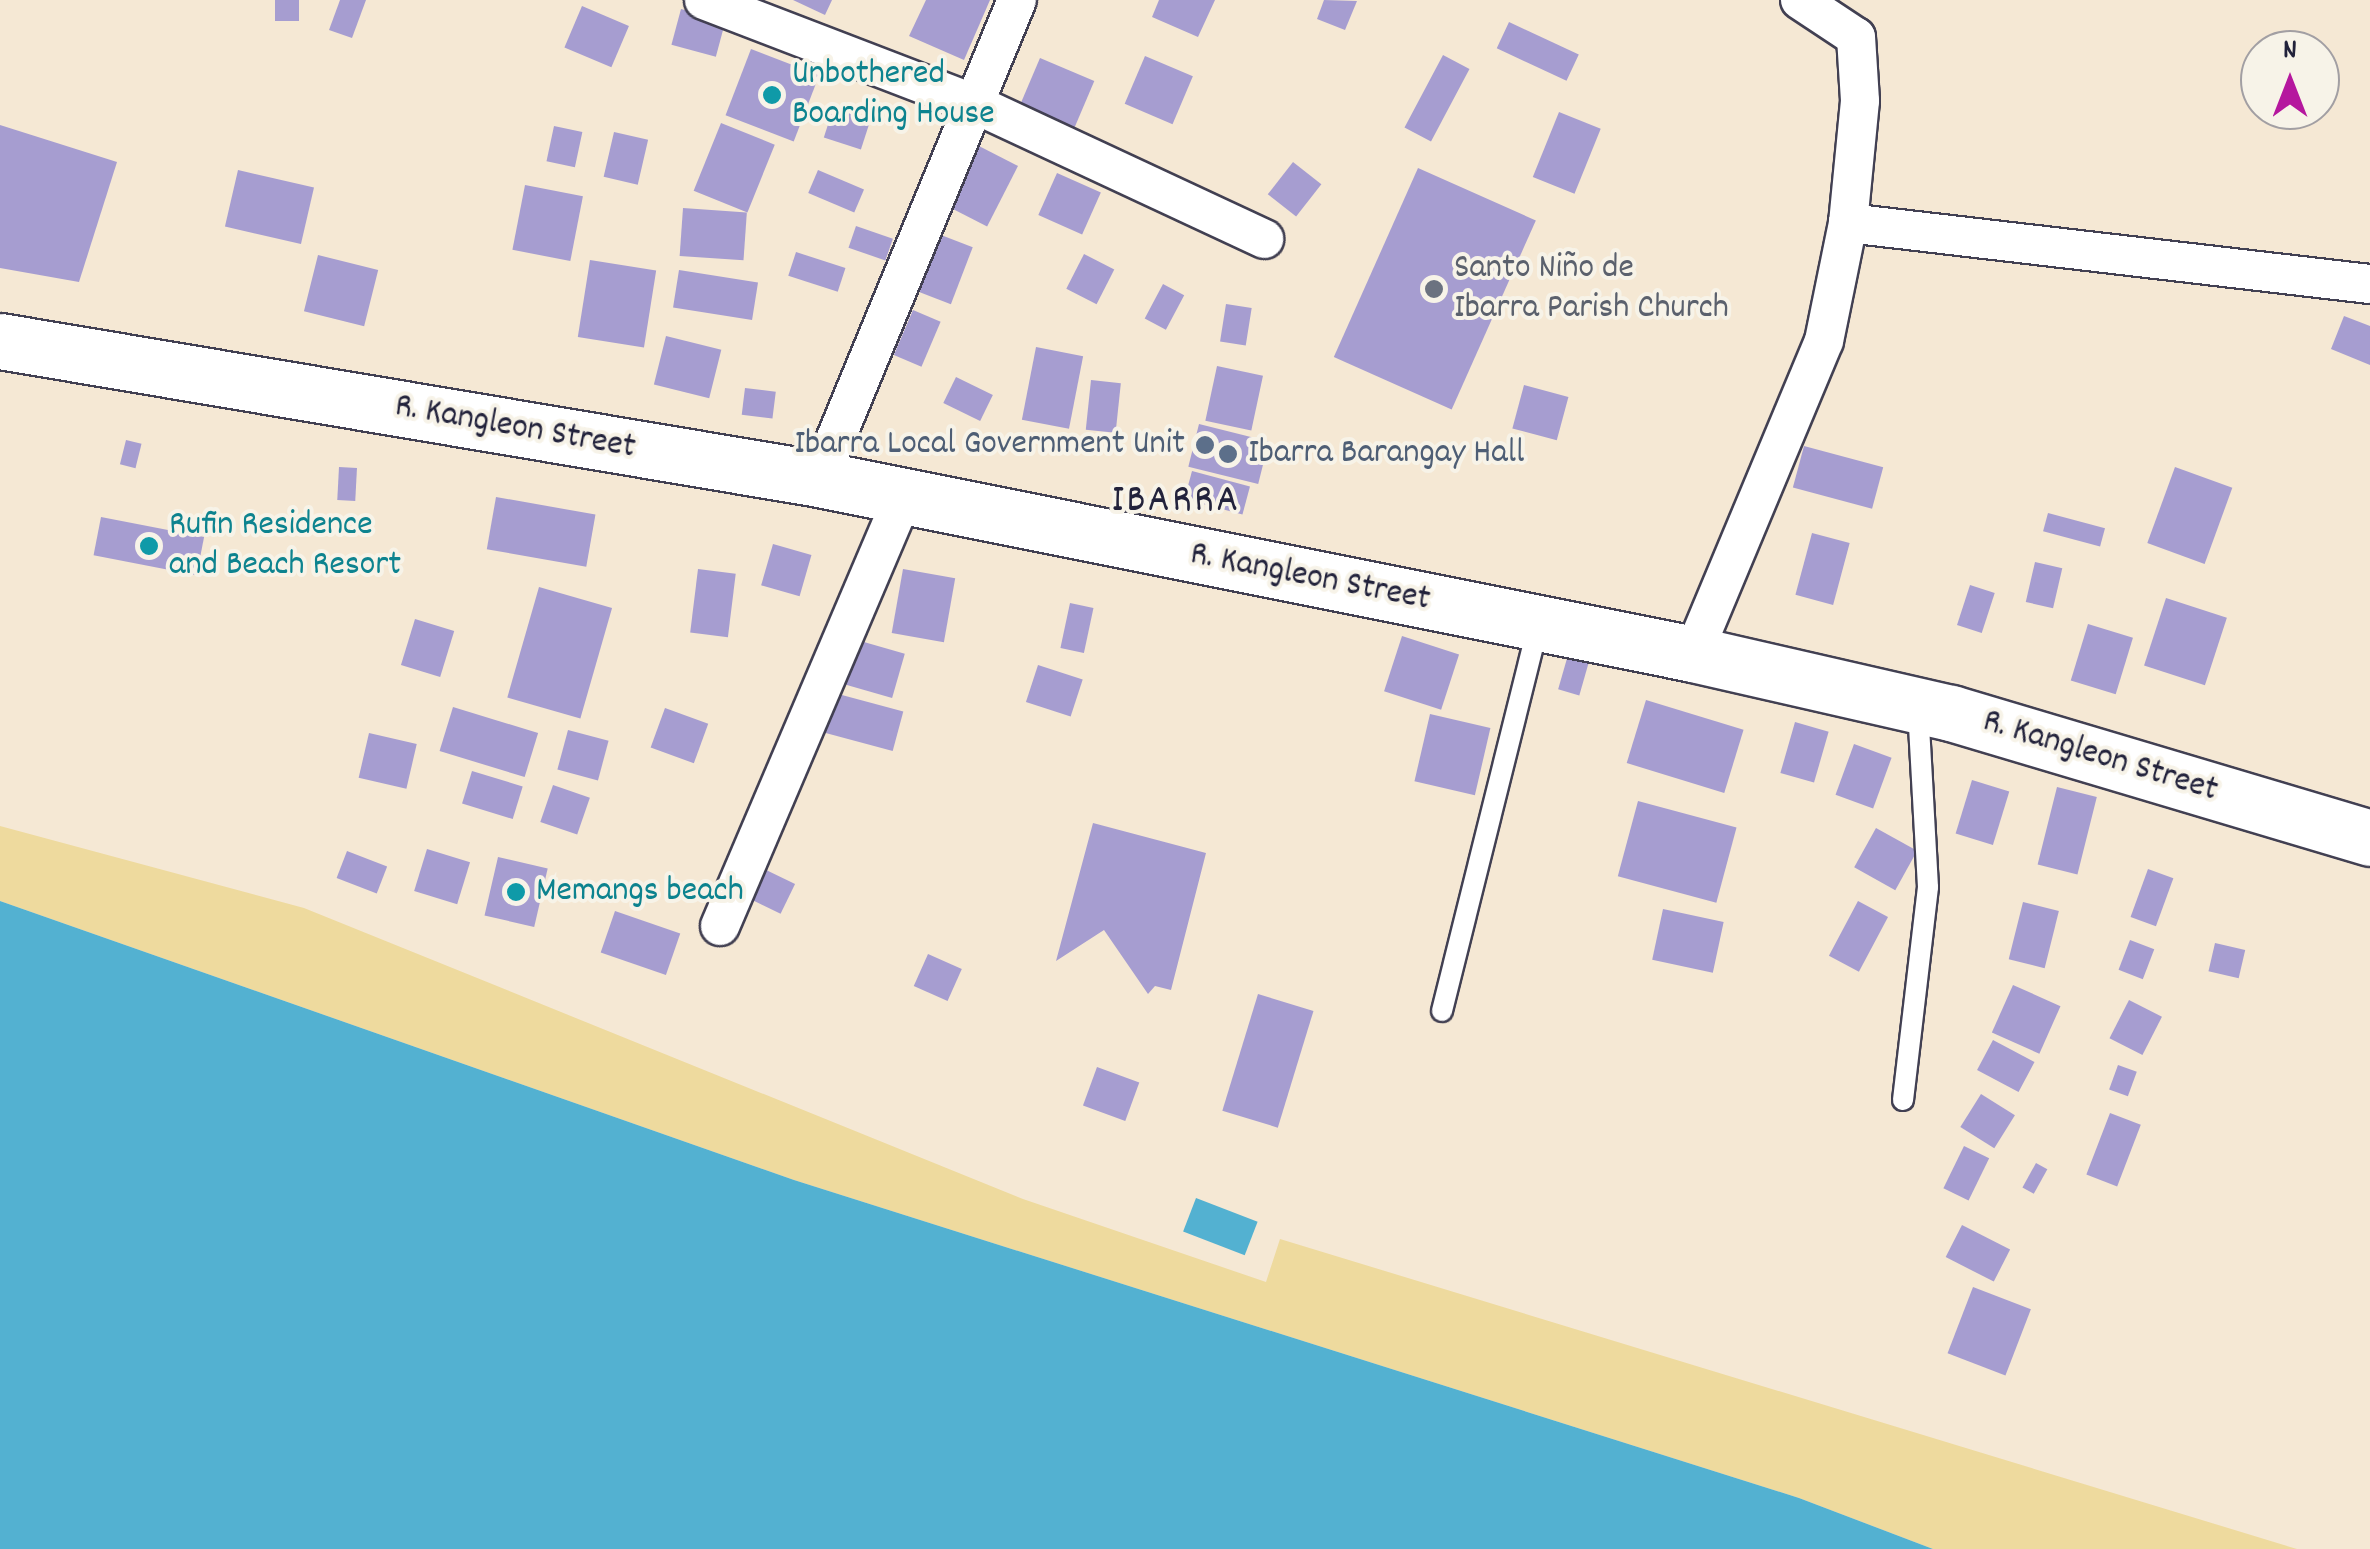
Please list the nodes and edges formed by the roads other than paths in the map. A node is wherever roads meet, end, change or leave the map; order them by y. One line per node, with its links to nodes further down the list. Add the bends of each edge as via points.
1 (704, 0): 4 (street)
2 (1016, 0): 4 (street)
3 (1800, 0): 5 (street, via 1856,37 1860,101)
4 (977, 105): 6 (street); 9 (street)
5 (1848, 224): 7 (street); 12 (street, via 1824,341)
6 (1264, 238)
7 (2370, 284)
8 (0, 341): 9 (main road, R. Kangleon Street)
9 (818, 479): 10 (main road, R. Kangleon Street)
10 (903, 496): 11 (main road, R. Kangleon Street); 15 (street)
11 (1539, 624): 12 (main road, R. Kangleon Street); 16 (lane)
12 (1693, 654): 13 (main road, R. Kangleon Street)
13 (1918, 704): 14 (main road, R. Kangleon Street); 17 (lane, via 1928,886)
14 (2370, 838)
15 (720, 926)
16 (1442, 1011)
17 (1902, 1100)

